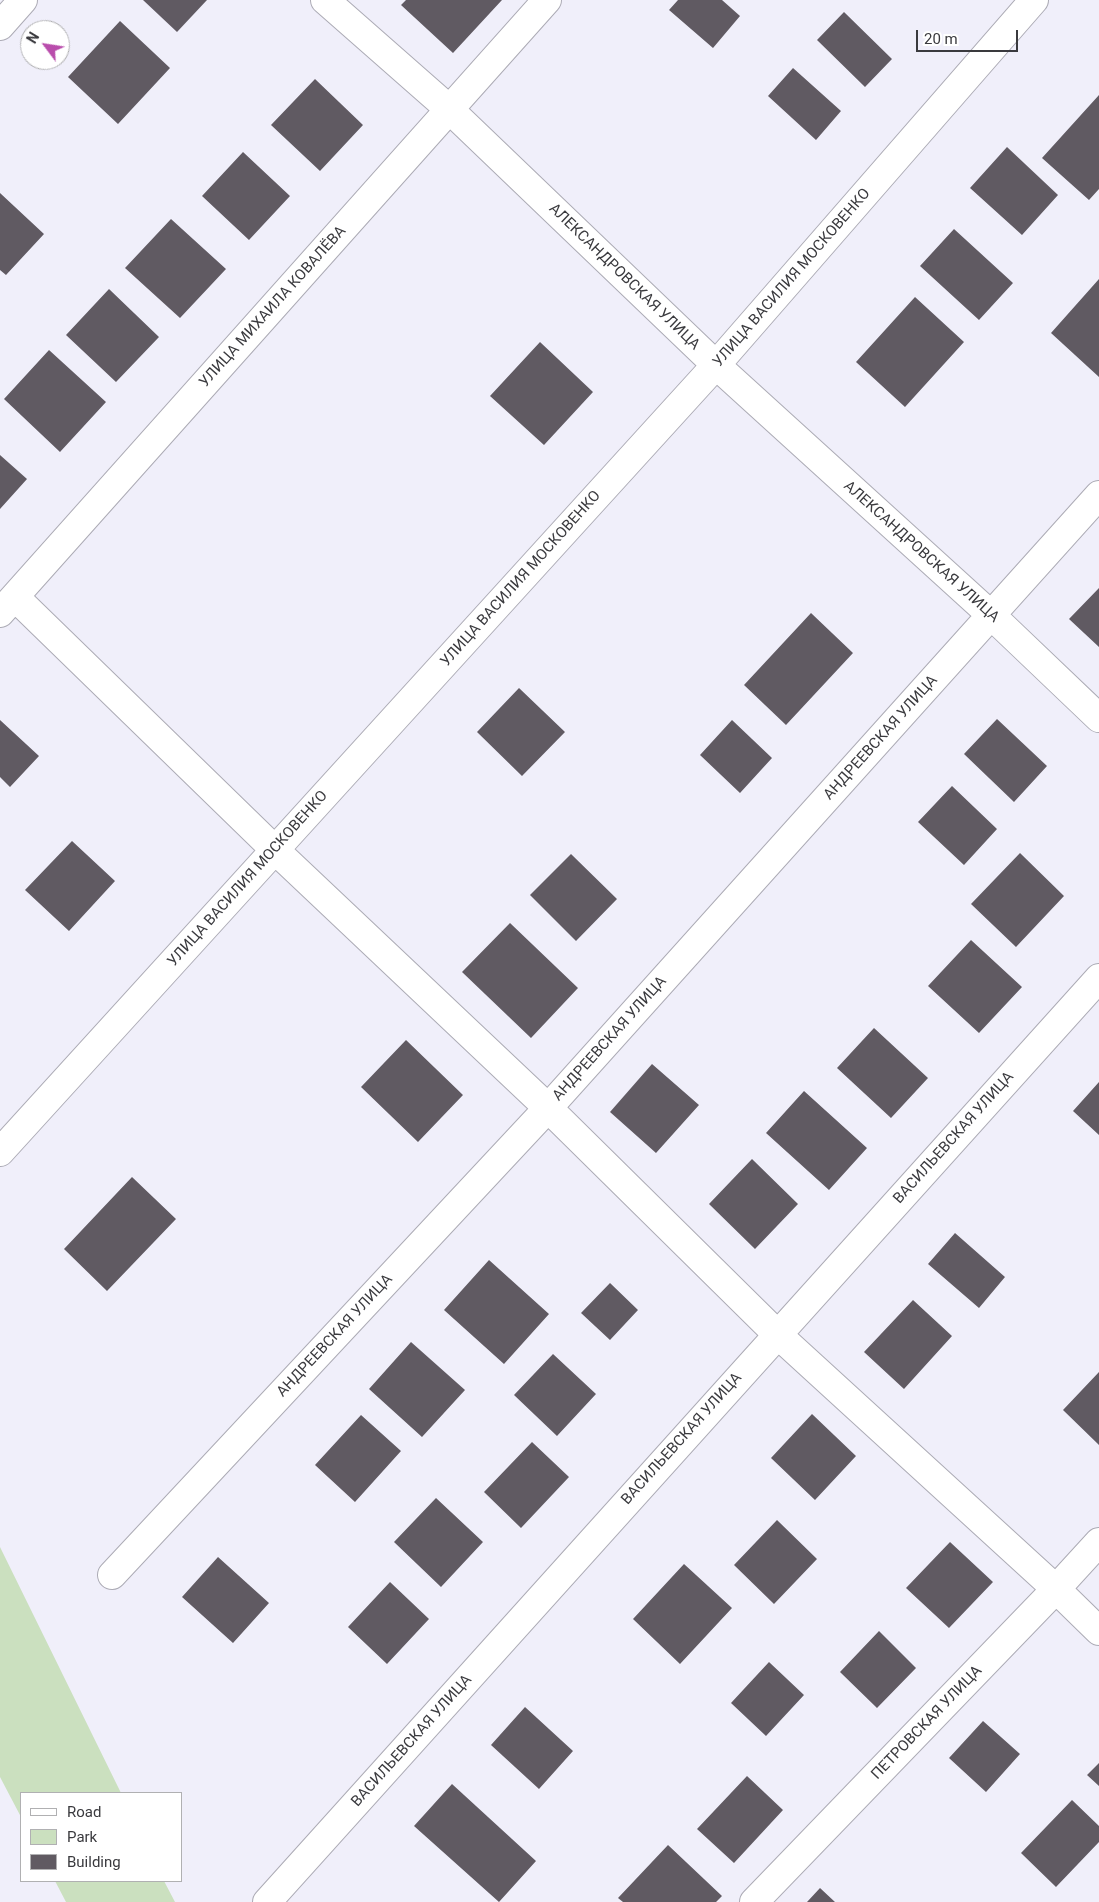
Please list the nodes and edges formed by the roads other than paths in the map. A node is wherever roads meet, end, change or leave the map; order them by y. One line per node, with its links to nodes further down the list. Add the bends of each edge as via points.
1 (23, 0): 5 (street)
2 (325, 0): 6 (street, АЛЕКСАНДРОВСКАЯ УЛИЦА)
3 (547, 0): 6 (street, УЛИЦА МИХАИЛА КОВАЛЁВА)
4 (1034, 0): 7 (street, УЛИЦА ВАСИЛИЯ МОСКОВЕНКО)
5 (0, 26)
6 (449, 109): 7 (street, АЛЕКСАНДРОВСКАЯ УЛИЦА); 9 (street, УЛИЦА МИХАИЛА КОВАЛЁВА)
7 (716, 365): 10 (street, АЛЕКСАНДРОВСКАЯ УЛИЦА); 12 (street, УЛИЦА ВАСИЛИЯ МОСКОВЕНКО)
8 (1099, 496): 10 (street, АНДРЕЕВСКАЯ УЛИЦА)
9 (8, 605): 12 (street)
10 (991, 615): 11 (street, АЛЕКСАНДРОВСКАЯ УЛИЦА); 14 (street, АНДРЕЕВСКАЯ УЛИЦА)
11 (1099, 718)
12 (274, 849): 14 (street); 15 (street, УЛИЦА ВАСИЛИЯ МОСКОВЕНКО)
13 (1099, 978): 16 (street, ВАСИЛЬЕВСКАЯ УЛИЦА)
14 (548, 1108): 16 (street); 18 (street, АНДРЕЕВСКАЯ УЛИЦА)
15 (0, 1152)
16 (776, 1334): 19 (street); 21 (street, ВАСИЛЬЕВСКАЯ УЛИЦА)
17 (1099, 1542): 19 (street, ПЕТРОВСКАЯ УЛИЦА)
18 (112, 1575)
19 (1056, 1589): 20 (street); 22 (street, ПЕТРОВСКАЯ УЛИЦА)
20 (1099, 1631)
21 (267, 1902)
22 (754, 1902)

